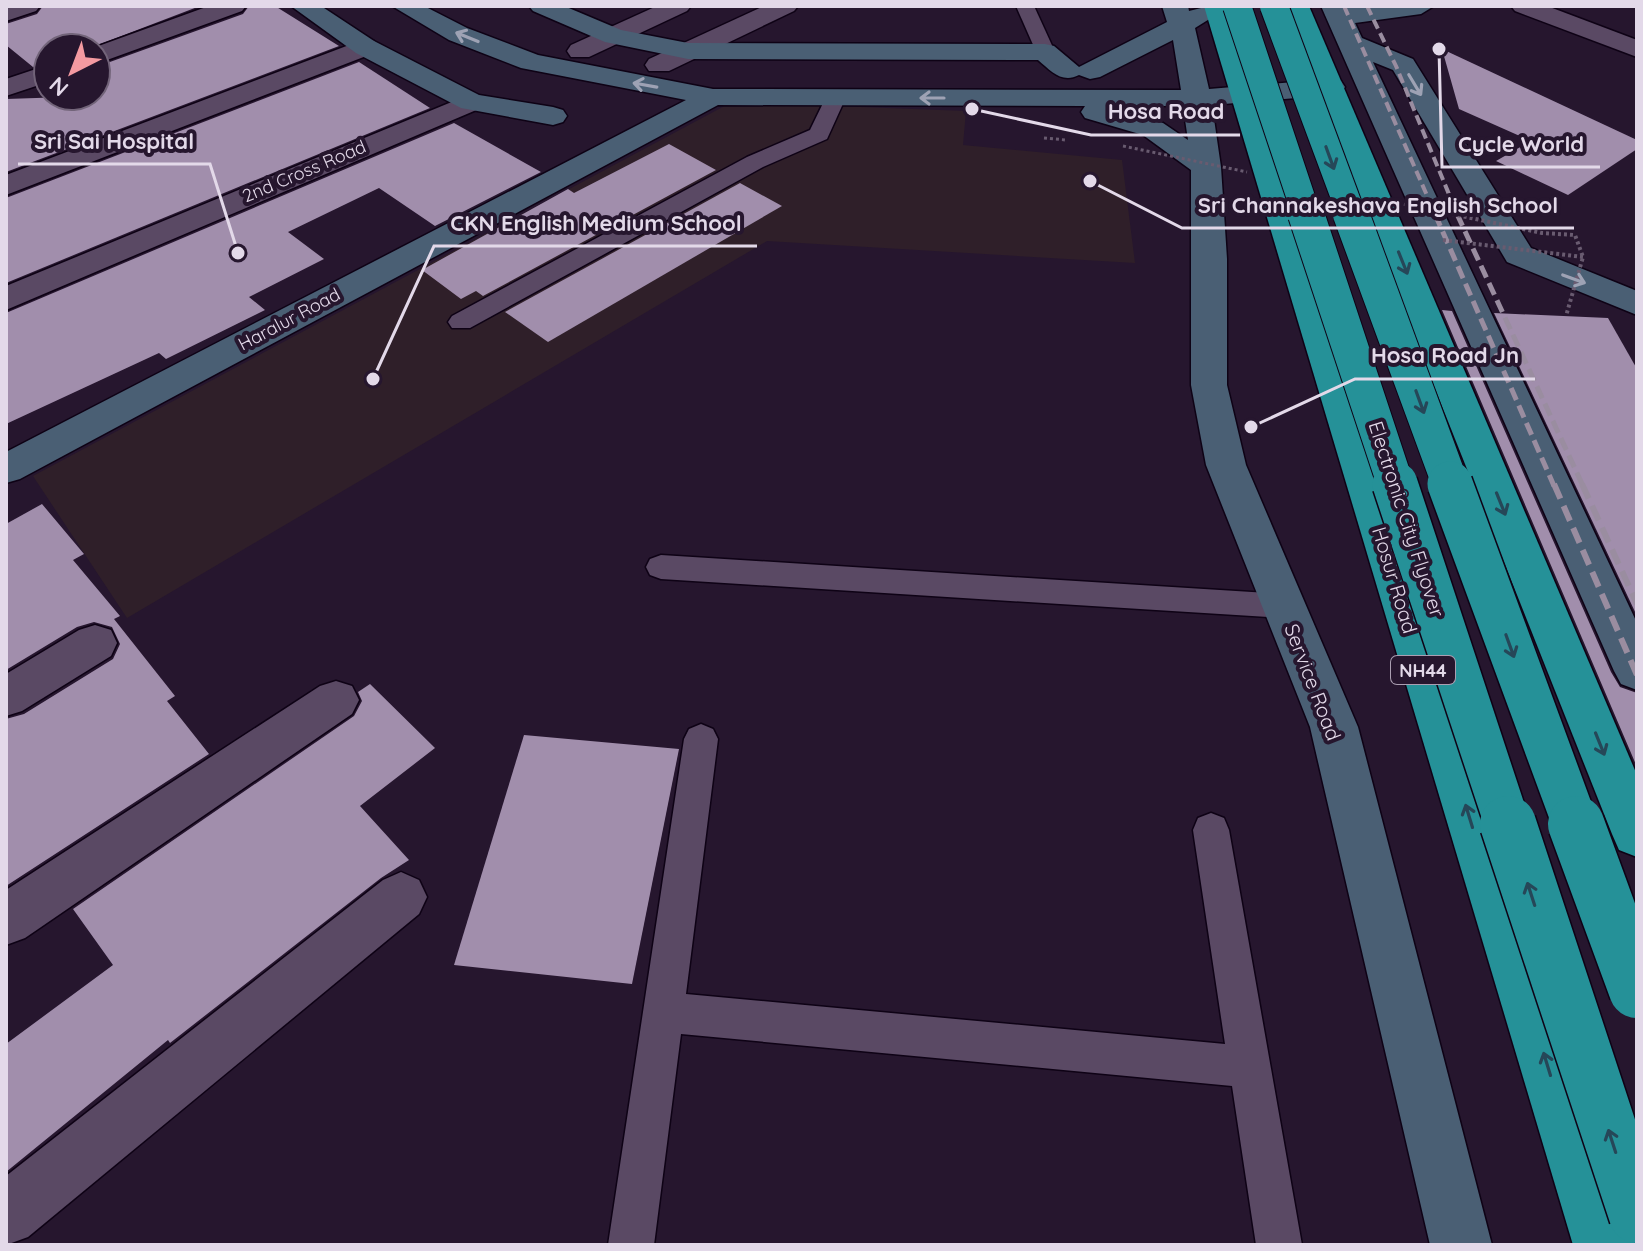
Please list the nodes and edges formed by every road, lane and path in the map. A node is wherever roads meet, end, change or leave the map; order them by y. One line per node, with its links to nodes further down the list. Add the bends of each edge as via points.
1 (27, 6): 15 (street)
2 (233, 6): 22 (street)
3 (304, 6): 20 (street)
4 (405, 6): 25 (street, one-way to 4, via 531,62 458,34)
5 (542, 6): 19 (street)
6 (678, 6): 19 (street)
7 (785, 6): 23 (street)
8 (1025, 6): 24 (lane)
9 (1217, 6): 16 (street); 31 (highway, Hosur Road / NH44)
10 (1237, 6): 63 (highway, Electronic City Flyover, one-way to 10, bridge)
11 (1274, 6): 59 (highway, one-way to 59, bridge)
12 (1296, 6): 29 (highway)
13 (1421, 6): 18 (street)
14 (1524, 6): 21 (street)
15 (6, 13)
16 (1179, 16): 27 (street, Service Road); 28 (street)
17 (528, 34): 25 (street)
18 (1348, 35): 42 (street); 45 (street, one-way to 45, via 1403,65 1519,255)
19 (614, 36): 23 (street); 25 (street)
20 (365, 47): 37 (street); 41 (street)
21 (1637, 49)
22 (112, 50)
23 (688, 51): 24 (street); 26 (street)
24 (1045, 52): 28 (street)
25 (570, 60): 26 (street); 33 (street, one-way to 25); 38 (street, via 553,82)
26 (659, 65): 28 (street, via 729,77)
27 (1191, 69): 28 (street); 31 (street); 36 (street, Service Road)
28 (1079, 71)
29 (1324, 74): 31 (street); 56 (highway, one-way to 56)
30 (32, 79): 32 (street)
31 (1239, 81): 36 (street); 67 (highway, Hosur Road / NH44, one-way to 31)
32 (6, 88)
33 (713, 97): 34 (street); 40 (street, Haralur Road)
34 (836, 97): 35 (street, one-way to 34); 46 (lane, via 819,134 755,162)
35 (1038, 98): 36 (street); 39 (street, via 1153,129)
36 (1197, 98): 39 (street, Service Road)
37 (471, 102): 38 (street); 44 (street, 2nd Cross Road)
38 (553, 116): 40 (street)
39 (1206, 167): 49 (street, Service Road, via 1209,385 1226,465)
40 (572, 169): 47 (street, Haralur Road)
41 (6, 186)
42 (1443, 240): 43 (path, bridge); 51 (street)
43 (1583, 257)
44 (6, 299)
45 (1637, 304)
46 (461, 322)
47 (6, 469)
48 (661, 567): 49 (lane)
49 (1283, 606): 66 (street, Service Road, via 1334,727)
50 (95, 643): 52 (street)
51 (1637, 671)
52 (6, 697)
53 (336, 700): 58 (street)
54 (701, 739): 60 (lane)
55 (1211, 830): 61 (lane)
56 (1637, 834)
57 (401, 897): 62 (street)
58 (6, 920)
59 (1637, 990)
60 (663, 1012): 61 (lane); 64 (lane)
61 (1250, 1067): 65 (lane)
62 (6, 1215)
63 (1637, 1215)
64 (631, 1245)
65 (1279, 1245)
66 (1461, 1245)
67 (1604, 1245)

